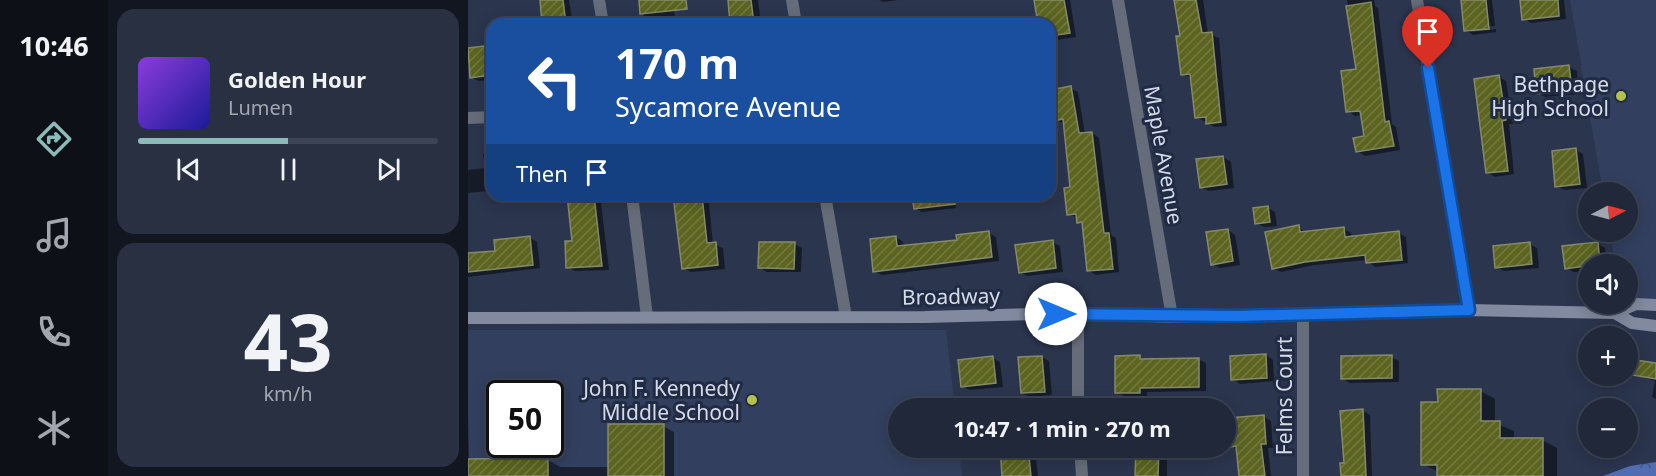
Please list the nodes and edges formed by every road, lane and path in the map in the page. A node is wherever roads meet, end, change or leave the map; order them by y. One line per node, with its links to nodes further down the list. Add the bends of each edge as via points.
1 (599, 0): 5 (street)
2 (792, 0): 6 (street)
3 (1118, 0): 18 (street, Maple Avenue)
4 (1417, 0): 13 (street)
5 (602, 18)
6 (795, 18)
7 (486, 117): 8 (street)
8 (468, 118)
9 (633, 201): 19 (street)
10 (826, 201): 20 (street)
11 (1638, 304): 12 (main road, Broadway)
12 (1656, 305)
13 (1469, 310): 14 (main road, Broadway); 17 (main road, Broadway)
14 (1578, 312)
15 (1078, 313): 18 (main road, Broadway); 20 (main road, Broadway); 23 (street)
16 (1618, 314): 22 (main road, Broadway, via 1632,323)
17 (1303, 315): 18 (main road, Broadway); 26 (street, Felms Court)
18 (1172, 316)
19 (647, 317): 20 (main road, Broadway); 21 (main road, Broadway)
20 (846, 317)
21 (468, 318)
22 (1656, 326)
23 (1078, 398)
24 (1081, 458): 25 (street)
25 (1082, 476)
26 (1304, 476)

